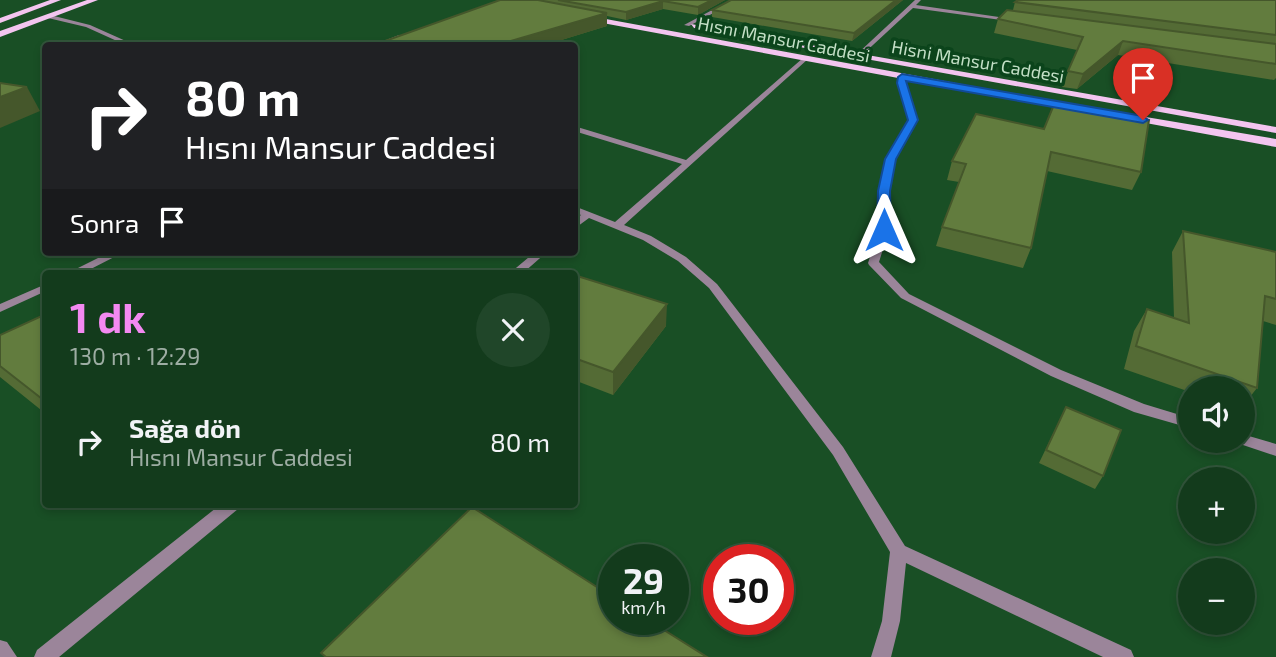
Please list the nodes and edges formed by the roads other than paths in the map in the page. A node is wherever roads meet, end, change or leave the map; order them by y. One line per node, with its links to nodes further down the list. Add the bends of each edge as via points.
1 (57, 0): 10 (main road)
2 (94, 0): 8 (main road)
3 (735, 0): 11 (street)
4 (919, 0): 6 (street)
5 (578, 5): 11 (main road, Hisni Mansur Caddesi)
6 (912, 6): 9 (street); 16 (street)
7 (566, 14): 17 (main road, Hısnı Mansur Caddesi)
8 (50, 17): 12 (main road); 14 (street, via 88,26)
9 (1020, 20)
10 (0, 21)
11 (687, 25): 16 (main road, Hisni Mansur Caddesi)
12 (0, 34)
13 (408, 34): 15 (street)
14 (125, 42)
15 (385, 42)
16 (858, 56): 22 (main road, Hisni Mansur Caddesi)
17 (805, 59): 18 (main road, Hısnı Mansur Caddesi); 24 (street)
18 (902, 77): 19 (main road, Hısnı Mansur Caddesi); 35 (street, via 913,120 891,159 884,191 884,230 873,262 905,296 1056,373)
19 (1089, 110)
20 (1116, 115): 23 (main road)
21 (578, 129): 24 (street)
22 (1276, 130)
23 (1276, 143)
24 (688, 163): 28 (street)
25 (578, 210): 26 (street)
26 (588, 214): 27 (street); 28 (street)
27 (578, 223)
28 (618, 225): 39 (street, via 682,259 732,308 838,451)
29 (110, 256): 31 (street)
30 (537, 256): 32 (street)
31 (80, 270)
32 (520, 270)
33 (42, 289): 34 (street)
34 (0, 308)
35 (1178, 419)
36 (1255, 443): 37 (street)
37 (1276, 450)
38 (227, 508): 42 (street)
39 (899, 551): 43 (street, via 891,621); 44 (street)
40 (0, 649): 41 (street)
41 (7, 657)
42 (44, 657)
43 (881, 657)
44 (1124, 657)

